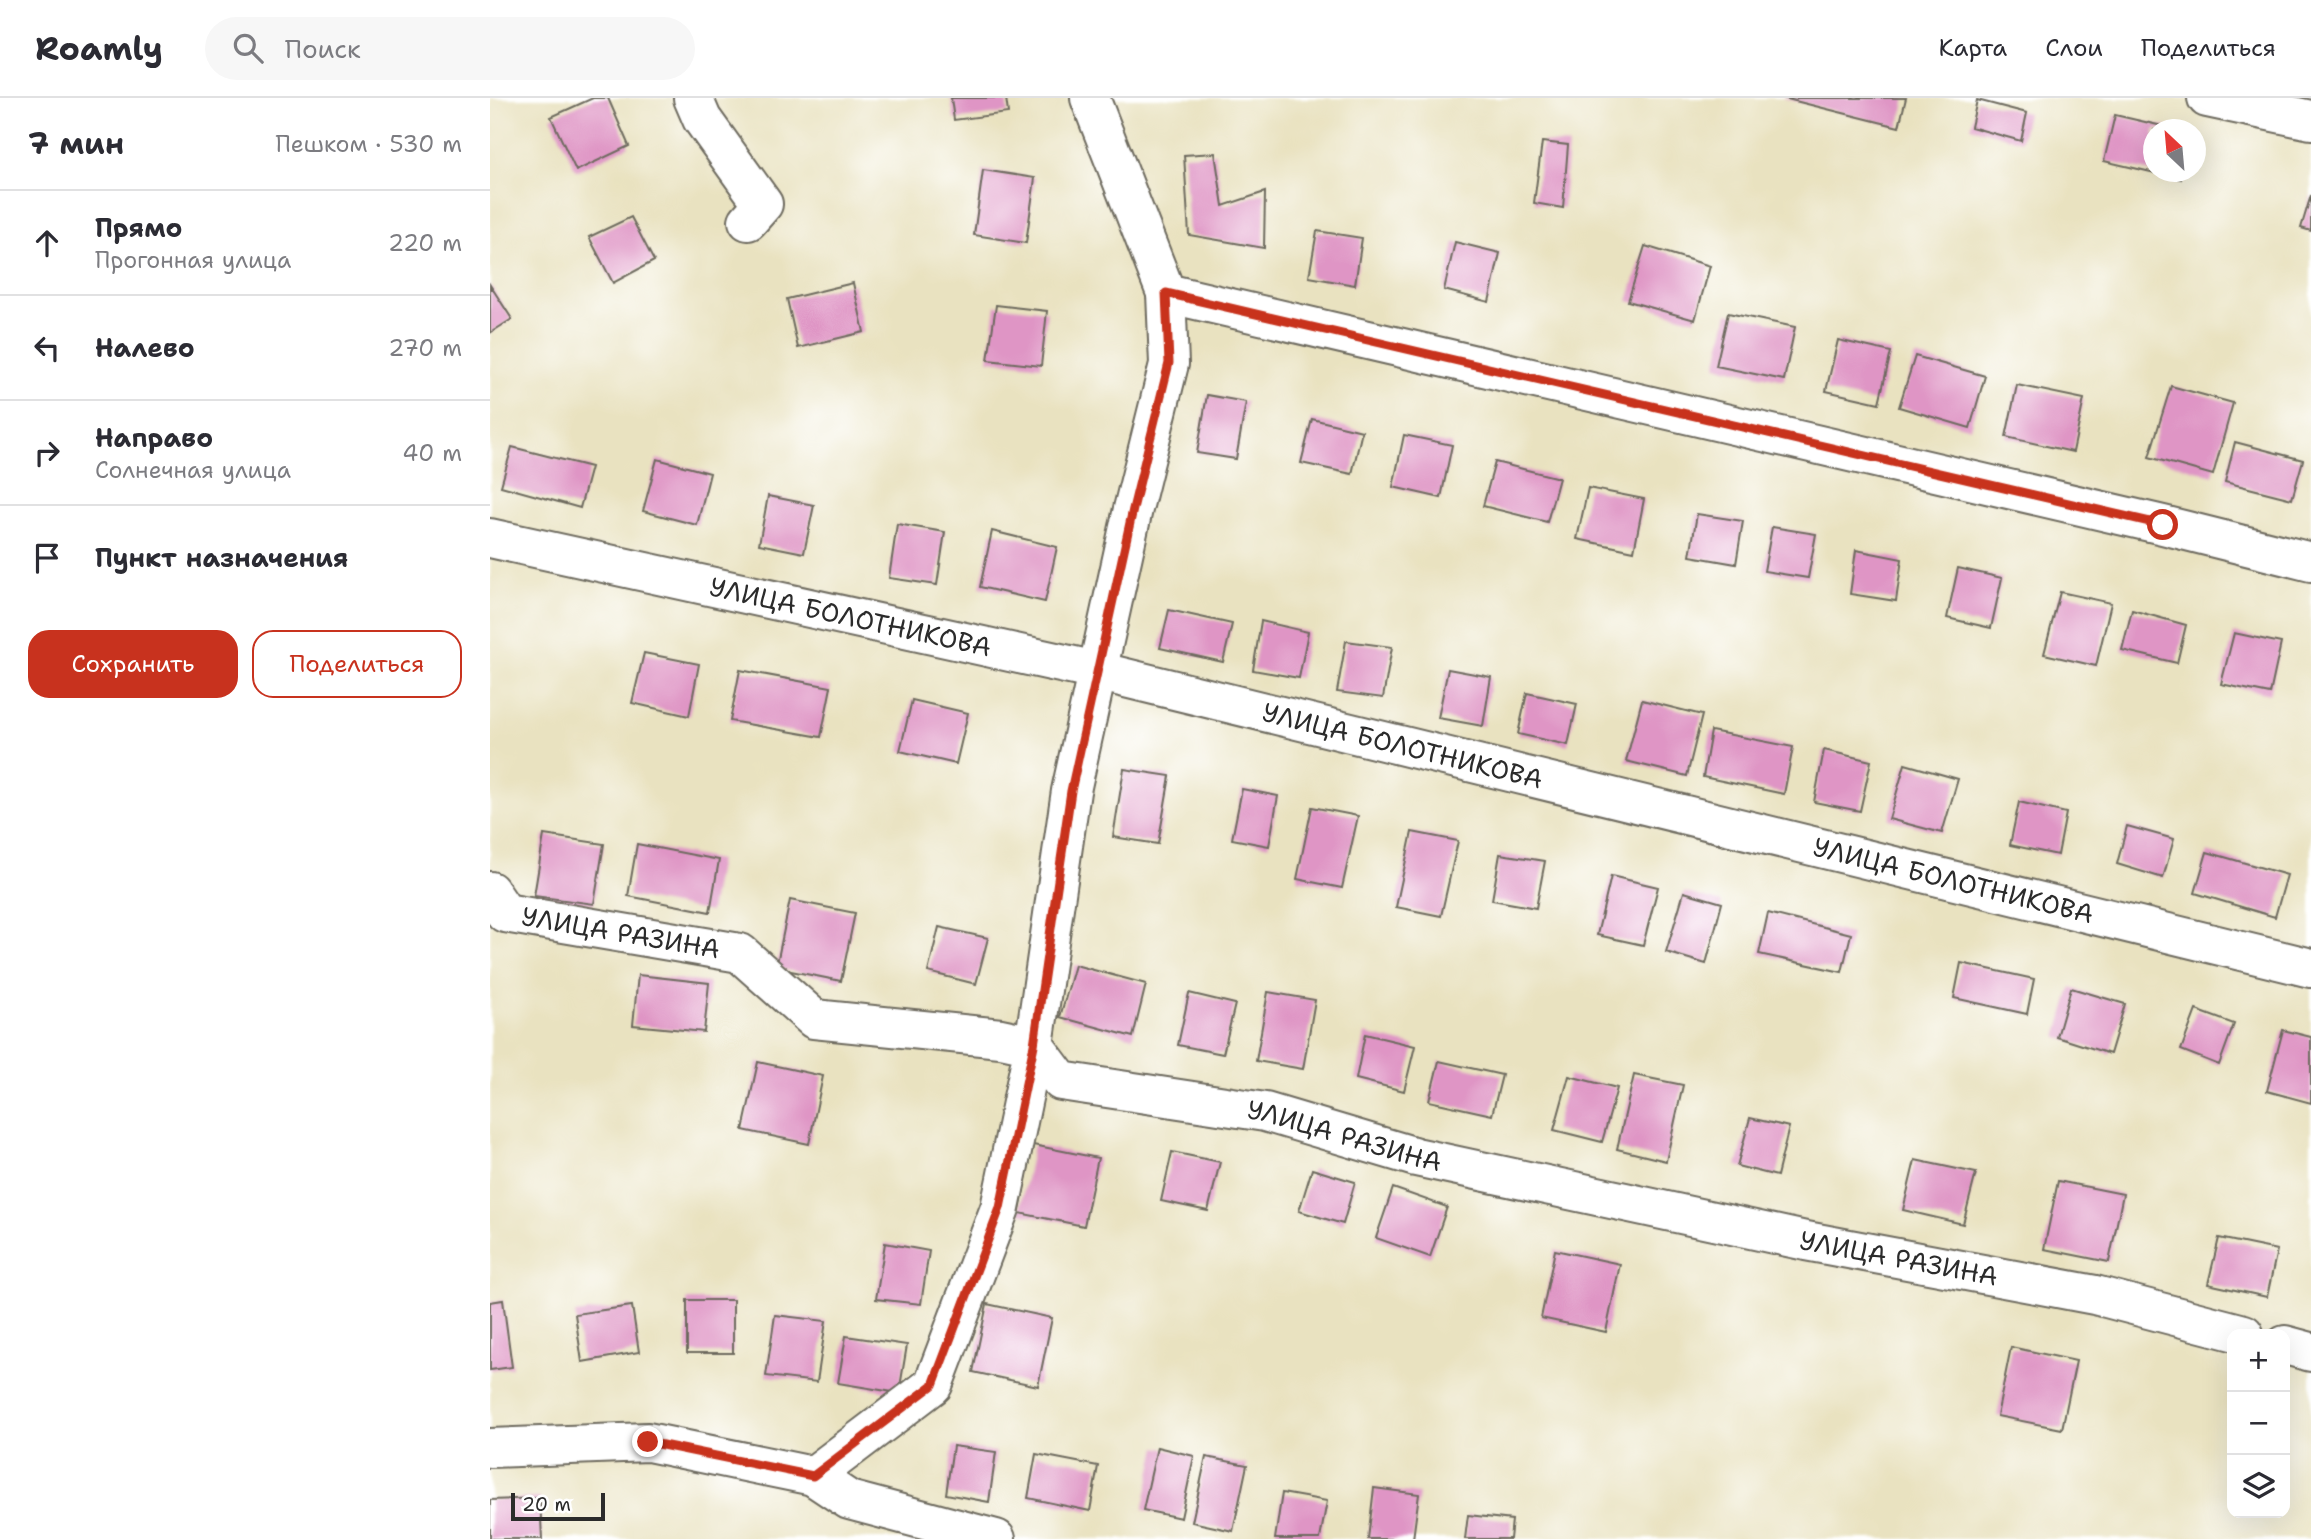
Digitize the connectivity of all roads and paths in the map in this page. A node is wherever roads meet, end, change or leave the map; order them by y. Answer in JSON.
{"nodes":[{"id":1,"x":693,"y":98,"type":"edge"},
{"id":2,"x":1090,"y":98,"type":"edge"},
{"id":3,"x":2207,"y":98,"type":"edge"},
{"id":4,"x":2262,"y":104,"type":"edge"},
{"id":5,"x":2311,"y":120,"type":"edge"},
{"id":6,"x":748,"y":221,"type":"dead end"},
{"id":7,"x":1166,"y":293,"type":"junction"},
{"id":8,"x":490,"y":538,"type":"edge"},
{"id":9,"x":2311,"y":562,"type":"edge"},
{"id":10,"x":1097,"y":671,"type":"junction"},
{"id":11,"x":490,"y":891,"type":"edge"},
{"id":12,"x":2311,"y":968,"type":"edge"},
{"id":13,"x":1034,"y":1045,"type":"junction"},
{"id":14,"x":2227,"y":1330,"type":"edge"},
{"id":15,"x":2290,"y":1346,"type":"edge"},
{"id":16,"x":2311,"y":1352,"type":"edge"},
{"id":17,"x":490,"y":1448,"type":"edge"},
{"id":18,"x":813,"y":1476,"type":"junction"},
{"id":19,"x":996,"y":1539,"type":"edge"}],
"edges":[{"from":1,"to":6,"type":"street"},
{"from":2,"to":7,"type":"street"},
{"from":3,"to":4,"type":"street"},
{"from":4,"to":5,"type":"street"},
{"from":7,"to":9,"type":"street"},
{"from":7,"to":10,"type":"street"},
{"from":8,"to":10,"type":"street","name":"УЛИЦА БОЛОТНИКОВА"},
{"from":10,"to":12,"type":"street","name":"УЛИЦА БОЛОТНИКОВА"},
{"from":10,"to":13,"type":"street"},
{"from":11,"to":13,"type":"street","name":"УЛИЦА РАЗИНА"},
{"from":13,"to":14,"type":"street","name":"УЛИЦА РАЗИНА"},
{"from":13,"to":18,"type":"street"},
{"from":15,"to":16,"type":"street"},
{"from":17,"to":18,"type":"street"},
{"from":18,"to":19,"type":"street"}]}
